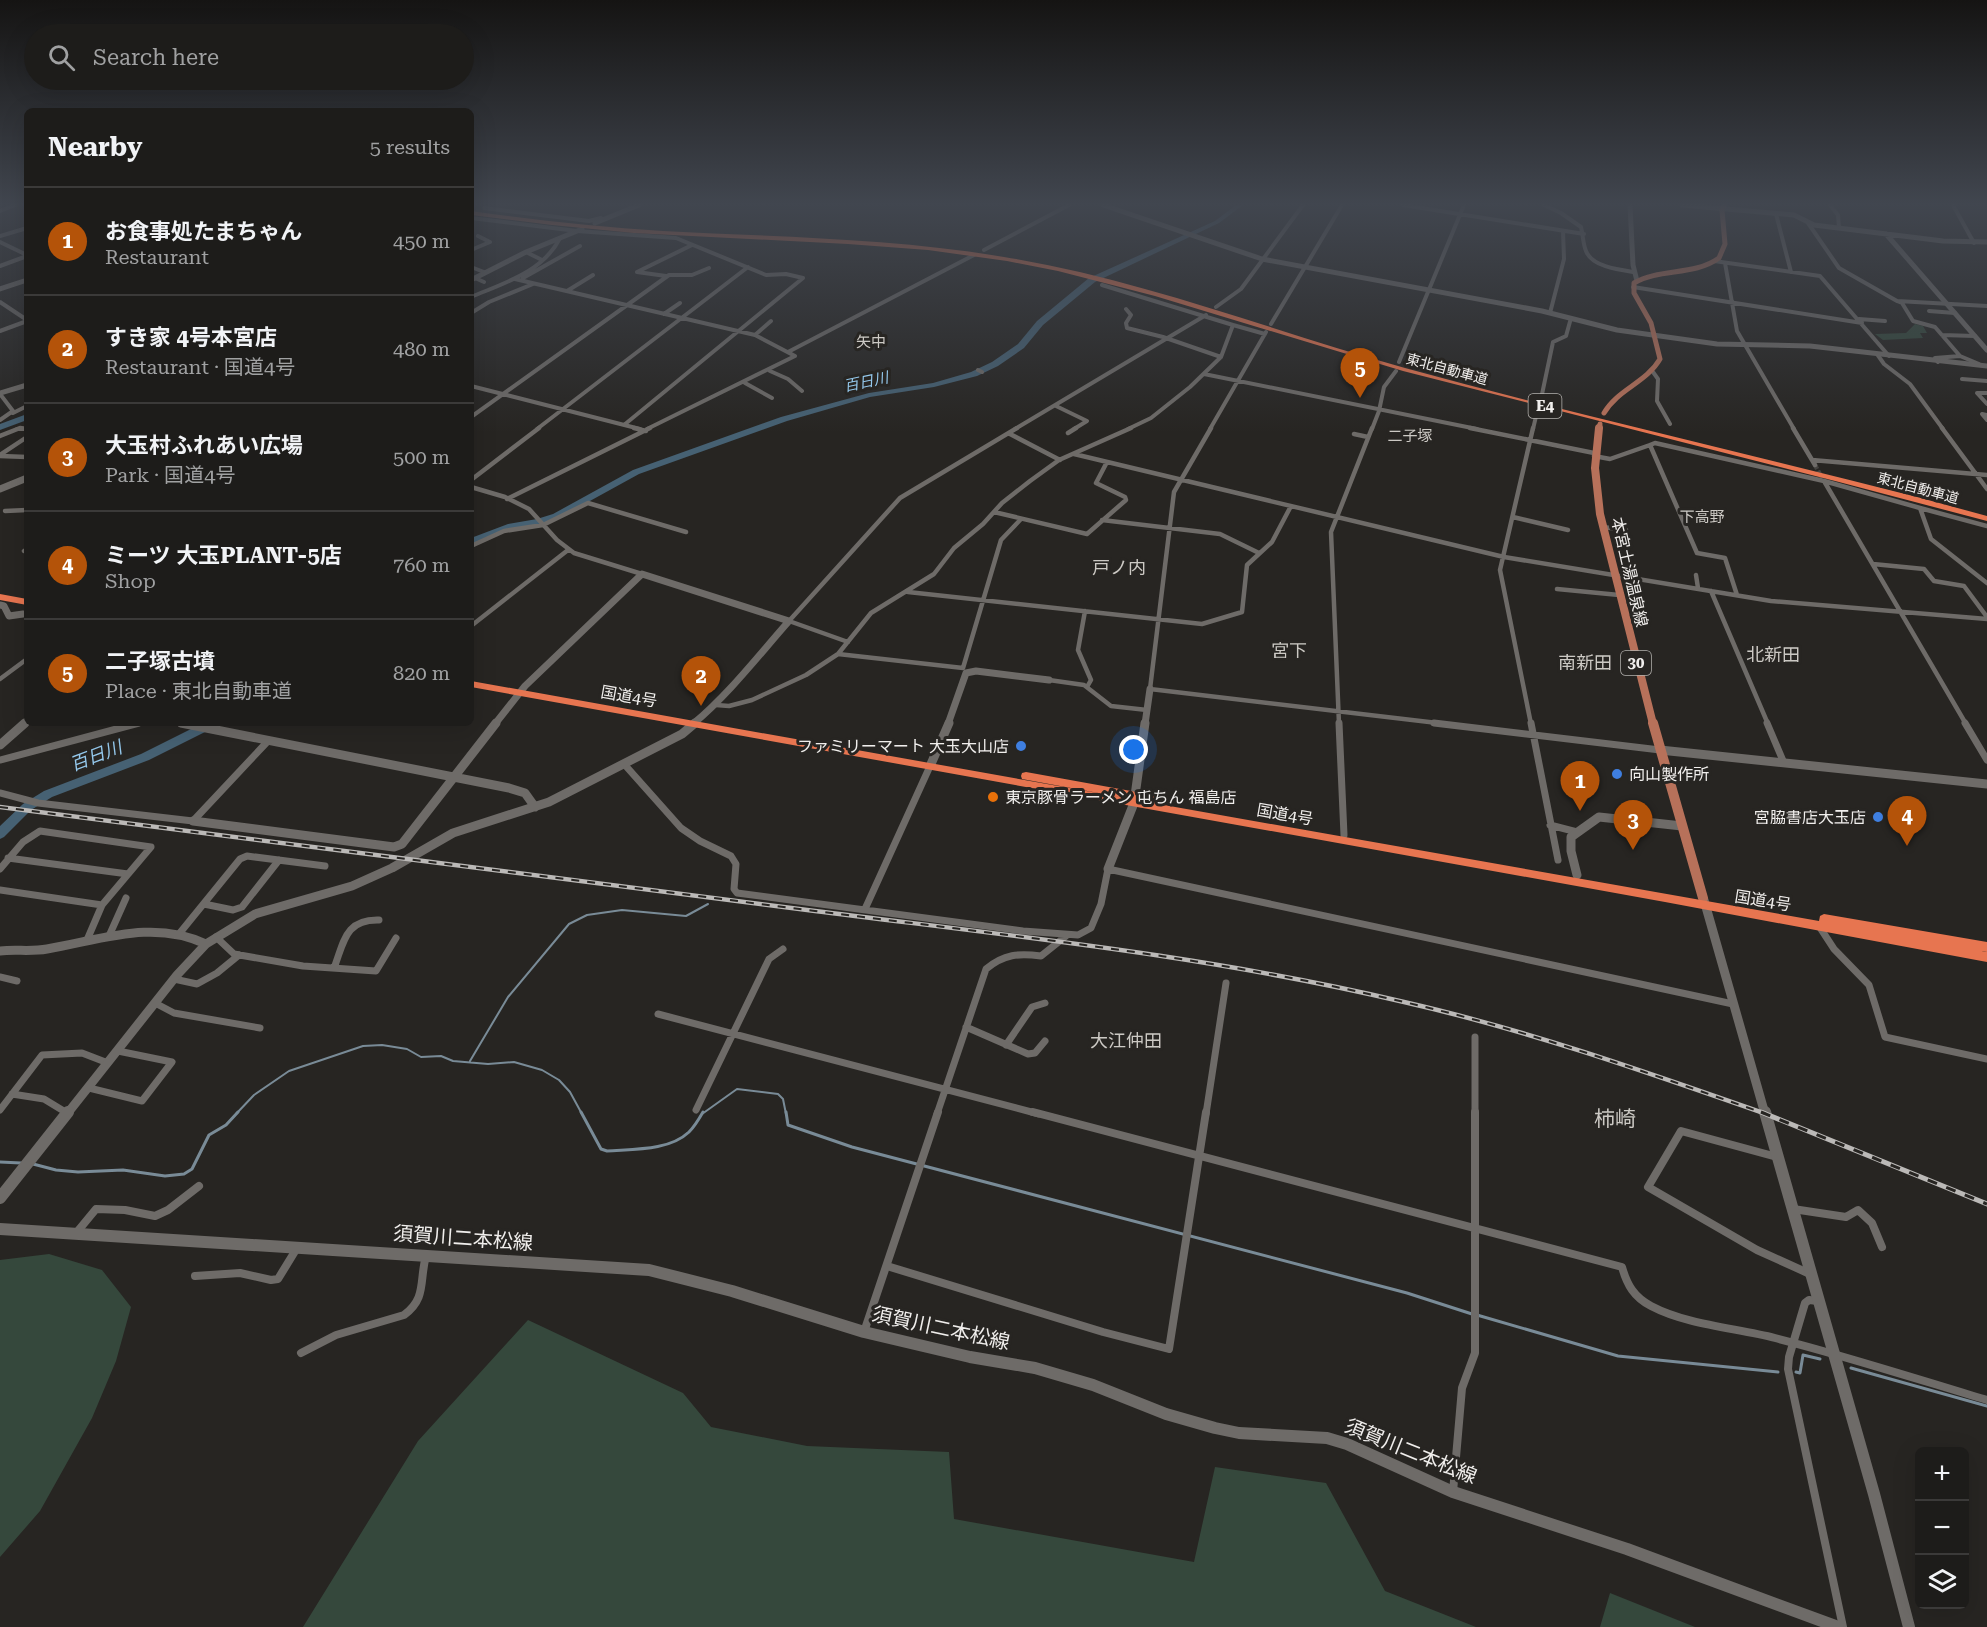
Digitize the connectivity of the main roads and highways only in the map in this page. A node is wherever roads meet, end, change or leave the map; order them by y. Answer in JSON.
{"nodes":[{"id":1,"x":1107,"y":281,"type":"joint"},
{"id":2,"x":1636,"y":281,"type":"edge"},
{"id":3,"x":1604,"y":413,"type":"dead end"},
{"id":4,"x":1600,"y":424,"type":"dead end"},
{"id":5,"x":24,"y":478,"type":"edge"},
{"id":6,"x":1,"y":488,"type":"edge"},
{"id":7,"x":1987,"y":514,"type":"edge"},
{"id":8,"x":1987,"y":519,"type":"edge"},
{"id":9,"x":642,"y":574,"type":"road end"},
{"id":10,"x":0,"y":591,"type":"edge"},
{"id":11,"x":24,"y":595,"type":"edge"},
{"id":12,"x":0,"y":597,"type":"edge"},
{"id":13,"x":24,"y":601,"type":"edge"},
{"id":14,"x":474,"y":677,"type":"edge"},
{"id":15,"x":1049,"y":680,"type":"road end"},
{"id":16,"x":474,"y":684,"type":"edge"},
{"id":17,"x":522,"y":689,"type":"junction"},
{"id":18,"x":932,"y":763,"type":"junction"},
{"id":19,"x":1134,"y":799,"type":"junction"},
{"id":20,"x":1704,"y":902,"type":"junction"},
{"id":21,"x":1987,"y":947,"type":"edge"},
{"id":22,"x":1987,"y":957,"type":"edge"},
{"id":23,"x":864,"y":1332,"type":"road end"},
{"id":24,"x":1838,"y":1627,"type":"edge"}],
"edges":[{"from":1,"to":7,"type":"highway","name":"東北自動車道","number":"E4"},
{"from":1,"to":8,"type":"highway","name":"東北自動車道","number":"E4"},
{"from":2,"to":3,"type":"main road"},
{"from":4,"to":20,"type":"main road","name":"本宮土湯温泉線","number":"30"},
{"from":5,"to":6,"type":"main road"},
{"from":9,"to":17,"type":"main road"},
{"from":10,"to":11,"type":"highway"},
{"from":12,"to":13,"type":"highway"},
{"from":14,"to":17,"type":"highway","name":"国道4号"},
{"from":15,"to":18,"type":"main road"},
{"from":16,"to":17,"type":"highway","name":"国道4号"},
{"from":17,"to":18,"type":"highway","name":"国道4号"},
{"from":18,"to":19,"type":"highway","name":"国道4号"},
{"from":19,"to":20,"type":"highway","name":"国道4号"},
{"from":19,"to":20,"type":"highway","name":"国道4号"},
{"from":20,"to":21,"type":"highway","name":"国道4号"},
{"from":20,"to":22,"type":"highway","name":"国道4号"},
{"from":23,"to":24,"type":"main road","name":"須賀川二本松線"}]}
